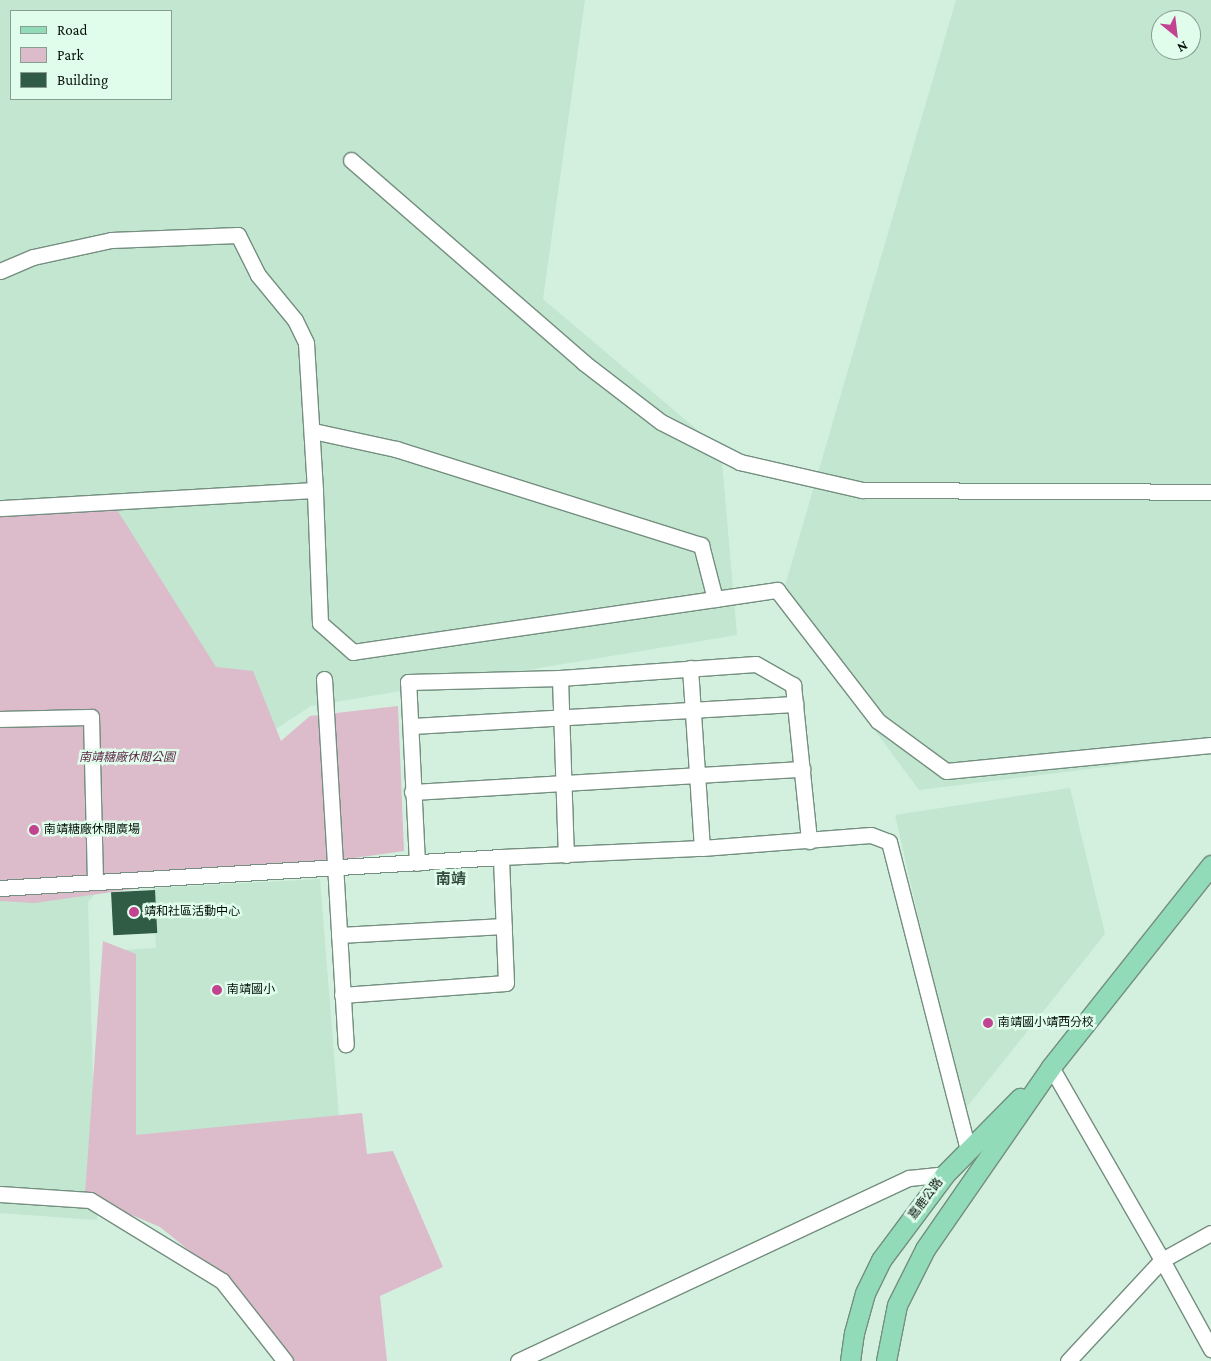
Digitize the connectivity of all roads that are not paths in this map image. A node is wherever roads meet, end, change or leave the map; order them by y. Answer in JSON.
{"nodes":[{"id":1,"x":351,"y":160,"type":"dead end"},
{"id":2,"x":0,"y":271,"type":"edge"},
{"id":3,"x":313,"y":431,"type":"junction"},
{"id":4,"x":315,"y":490,"type":"junction"},
{"id":5,"x":1211,"y":492,"type":"edge"},
{"id":6,"x":0,"y":508,"type":"edge"},
{"id":7,"x":715,"y":599,"type":"junction"},
{"id":8,"x":690,"y":668,"type":"junction"},
{"id":9,"x":560,"y":678,"type":"junction"},
{"id":10,"x":324,"y":679,"type":"dead end"},
{"id":11,"x":795,"y":704,"type":"junction"},
{"id":12,"x":692,"y":708,"type":"junction"},
{"id":13,"x":561,"y":716,"type":"junction"},
{"id":14,"x":0,"y":719,"type":"edge"},
{"id":15,"x":411,"y":726,"type":"junction"},
{"id":16,"x":1211,"y":746,"type":"edge"},
{"id":17,"x":802,"y":769,"type":"junction"},
{"id":18,"x":696,"y":776,"type":"junction"},
{"id":19,"x":563,"y":783,"type":"junction"},
{"id":20,"x":412,"y":792,"type":"junction"},
{"id":21,"x":809,"y":841,"type":"junction"},
{"id":22,"x":702,"y":848,"type":"junction"},
{"id":23,"x":566,"y":854,"type":"junction"},
{"id":24,"x":501,"y":857,"type":"junction"},
{"id":25,"x":417,"y":863,"type":"junction"},
{"id":26,"x":1211,"y":865,"type":"edge"},
{"id":27,"x":334,"y":868,"type":"junction"},
{"id":28,"x":95,"y":882,"type":"junction"},
{"id":29,"x":0,"y":888,"type":"edge"},
{"id":30,"x":504,"y":926,"type":"junction"},
{"id":31,"x":339,"y":935,"type":"junction"},
{"id":32,"x":342,"y":995,"type":"junction"},
{"id":33,"x":346,"y":1044,"type":"dead end"},
{"id":34,"x":1051,"y":1066,"type":"junction"},
{"id":35,"x":968,"y":1149,"type":"junction"},
{"id":36,"x":945,"y":1174,"type":"junction"},
{"id":37,"x":0,"y":1194,"type":"edge"},
{"id":38,"x":1211,"y":1233,"type":"edge"},
{"id":39,"x":1162,"y":1260,"type":"junction"},
{"id":40,"x":1211,"y":1349,"type":"edge"},
{"id":41,"x":285,"y":1361,"type":"edge"},
{"id":42,"x":518,"y":1361,"type":"edge"},
{"id":43,"x":850,"y":1361,"type":"edge"},
{"id":44,"x":886,"y":1361,"type":"edge"},
{"id":45,"x":1068,"y":1361,"type":"edge"}],
"edges":[{"from":1,"to":5,"type":"lane"},
{"from":2,"to":3,"type":"lane"},
{"from":3,"to":4,"type":"lane"},
{"from":3,"to":7,"type":"lane"},
{"from":4,"to":6,"type":"lane"},
{"from":4,"to":7,"type":"lane"},
{"from":7,"to":16,"type":"lane"},
{"from":8,"to":9,"type":"lane"},
{"from":8,"to":11,"type":"lane"},
{"from":8,"to":12,"type":"lane"},
{"from":9,"to":13,"type":"lane"},
{"from":9,"to":15,"type":"lane"},
{"from":10,"to":27,"type":"lane"},
{"from":11,"to":12,"type":"lane"},
{"from":11,"to":17,"type":"lane"},
{"from":12,"to":13,"type":"lane"},
{"from":12,"to":18,"type":"lane"},
{"from":13,"to":15,"type":"lane"},
{"from":13,"to":19,"type":"lane"},
{"from":14,"to":28,"type":"lane"},
{"from":15,"to":20,"type":"lane"},
{"from":17,"to":18,"type":"lane"},
{"from":17,"to":21,"type":"lane"},
{"from":18,"to":19,"type":"lane"},
{"from":18,"to":22,"type":"lane"},
{"from":19,"to":20,"type":"lane"},
{"from":19,"to":23,"type":"lane"},
{"from":20,"to":25,"type":"lane"},
{"from":21,"to":22,"type":"lane"},
{"from":21,"to":35,"type":"lane"},
{"from":22,"to":23,"type":"lane"},
{"from":23,"to":24,"type":"lane"},
{"from":24,"to":25,"type":"lane"},
{"from":24,"to":30,"type":"lane"},
{"from":25,"to":27,"type":"lane"},
{"from":26,"to":34,"type":"main road","name":"嘉鹿公路"},
{"from":27,"to":28,"type":"lane"},
{"from":27,"to":31,"type":"lane"},
{"from":28,"to":29,"type":"lane"},
{"from":30,"to":31,"type":"lane"},
{"from":30,"to":32,"type":"lane"},
{"from":31,"to":32,"type":"lane"},
{"from":32,"to":33,"type":"lane"},
{"from":34,"to":35,"type":"main road","name":"嘉鹿公路"},
{"from":34,"to":39,"type":"lane"},
{"from":34,"to":44,"type":"main road","name":"嘉鹿公路"},
{"from":35,"to":36,"type":"main road","name":"嘉鹿公路"},
{"from":36,"to":42,"type":"lane"},
{"from":36,"to":43,"type":"main road","name":"嘉鹿公路"},
{"from":37,"to":41,"type":"lane"},
{"from":38,"to":39,"type":"lane"},
{"from":39,"to":40,"type":"lane"},
{"from":39,"to":45,"type":"lane"}]}
